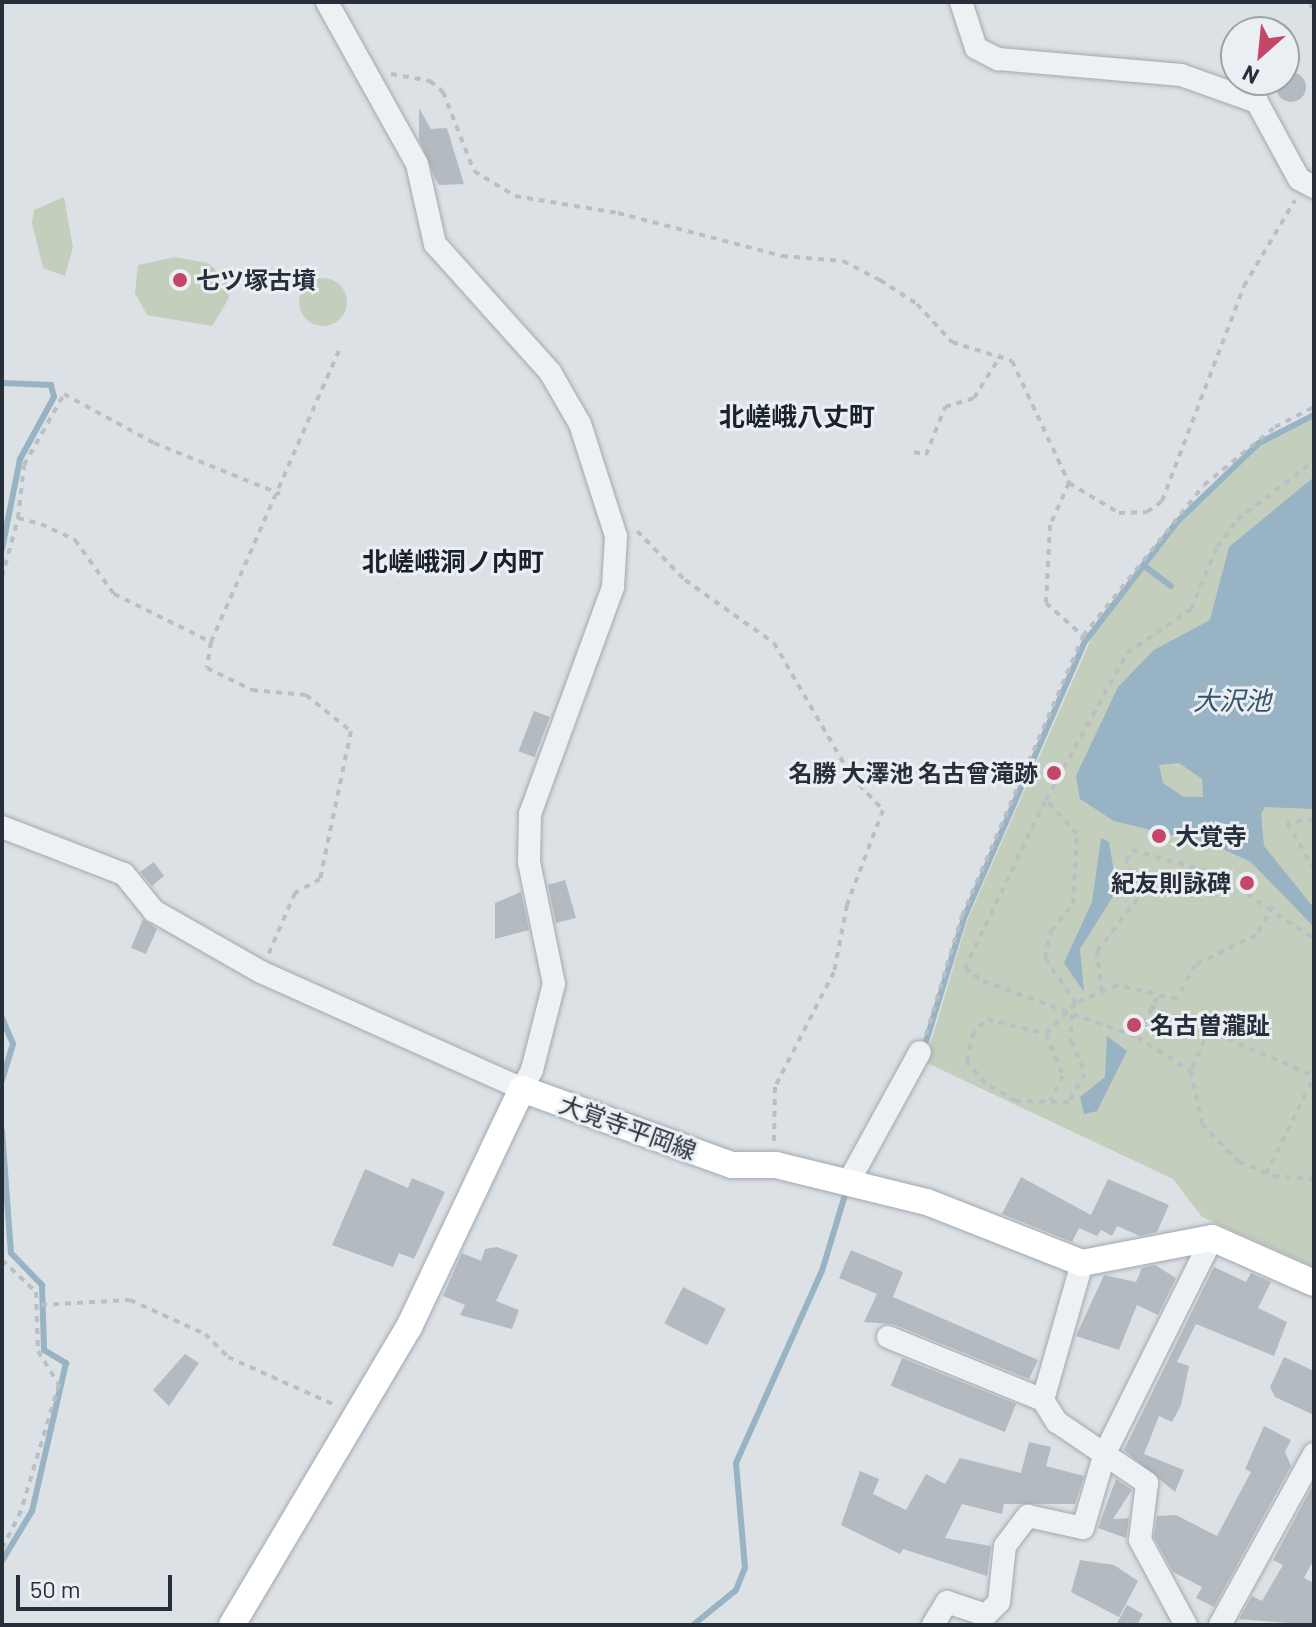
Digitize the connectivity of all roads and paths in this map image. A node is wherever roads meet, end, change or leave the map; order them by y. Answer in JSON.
{"nodes":[{"id":1,"x":327,"y":2,"type":"edge"},
{"id":2,"x":961,"y":2,"type":"edge"},
{"id":3,"x":1310,"y":2,"type":"edge"},
{"id":4,"x":1314,"y":13,"type":"edge"},
{"id":5,"x":369,"y":71,"type":"junction"},
{"id":6,"x":1314,"y":86,"type":"edge"},
{"id":7,"x":1313,"y":107,"type":"edge"},
{"id":8,"x":1314,"y":114,"type":"edge"},
{"id":9,"x":1312,"y":186,"type":"edge"},
{"id":10,"x":341,"y":346,"type":"dead end"},
{"id":11,"x":1001,"y":355,"type":"junction"},
{"id":12,"x":1314,"y":407,"type":"edge"},
{"id":13,"x":914,"y":452,"type":"dead end"},
{"id":14,"x":1314,"y":461,"type":"edge"},
{"id":15,"x":1069,"y":483,"type":"junction"},
{"id":16,"x":280,"y":494,"type":"junction"},
{"id":17,"x":18,"y":518,"type":"junction"},
{"id":18,"x":633,"y":526,"type":"dead end"},
{"id":19,"x":2,"y":577,"type":"edge"},
{"id":20,"x":1083,"y":636,"type":"junction"},
{"id":21,"x":211,"y":642,"type":"junction"},
{"id":22,"x":1046,"y":800,"type":"junction"},
{"id":23,"x":1314,"y":819,"type":"edge"},
{"id":24,"x":2,"y":827,"type":"edge"},
{"id":25,"x":1314,"y":869,"type":"edge"},
{"id":26,"x":1273,"y":906,"type":"junction"},
{"id":27,"x":1314,"y":939,"type":"edge"},
{"id":28,"x":261,"y":972,"type":"junction"},
{"id":29,"x":1102,"y":992,"type":"junction"},
{"id":30,"x":1157,"y":998,"type":"junction"},
{"id":31,"x":1076,"y":1003,"type":"junction"},
{"id":32,"x":1150,"y":1006,"type":"junction"},
{"id":33,"x":1072,"y":1014,"type":"junction"},
{"id":34,"x":1209,"y":1029,"type":"junction"},
{"id":35,"x":1046,"y":1034,"type":"junction"},
{"id":36,"x":2,"y":1037,"type":"edge"},
{"id":37,"x":1137,"y":1037,"type":"junction"},
{"id":38,"x":920,"y":1052,"type":"joint"},
{"id":39,"x":2,"y":1064,"type":"edge"},
{"id":40,"x":1191,"y":1071,"type":"junction"},
{"id":41,"x":1314,"y":1076,"type":"edge"},
{"id":42,"x":522,"y":1089,"type":"junction"},
{"id":43,"x":1051,"y":1100,"type":"junction"},
{"id":44,"x":776,"y":1165,"type":"junction"},
{"id":45,"x":1266,"y":1174,"type":"junction"},
{"id":46,"x":1314,"y":1179,"type":"edge"},
{"id":47,"x":849,"y":1181,"type":"junction"},
{"id":48,"x":1212,"y":1238,"type":"junction"},
{"id":49,"x":2,"y":1260,"type":"edge"},
{"id":50,"x":1082,"y":1263,"type":"junction"},
{"id":51,"x":1314,"y":1283,"type":"edge"},
{"id":52,"x":41,"y":1305,"type":"junction"},
{"id":53,"x":888,"y":1337,"type":"dead end"},
{"id":54,"x":1043,"y":1400,"type":"junction"},
{"id":55,"x":357,"y":1415,"type":"junction"},
{"id":56,"x":1105,"y":1453,"type":"junction"},
{"id":57,"x":1314,"y":1454,"type":"edge"},
{"id":58,"x":2,"y":1549,"type":"edge"},
{"id":59,"x":232,"y":1625,"type":"edge"},
{"id":60,"x":933,"y":1625,"type":"edge"},
{"id":61,"x":1186,"y":1625,"type":"edge"},
{"id":62,"x":1220,"y":1625,"type":"edge"}],
"edges":[{"from":1,"to":5,"type":"street"},
{"from":2,"to":9,"type":"street"},
{"from":3,"to":4,"type":"path"},
{"from":5,"to":11,"type":"path"},
{"from":5,"to":42,"type":"street"},
{"from":6,"to":7,"type":"path"},
{"from":7,"to":8,"type":"path"},
{"from":9,"to":15,"type":"path"},
{"from":10,"to":16,"type":"path"},
{"from":11,"to":13,"type":"path"},
{"from":11,"to":15,"type":"path"},
{"from":12,"to":20,"type":"path"},
{"from":14,"to":22,"type":"path"},
{"from":15,"to":20,"type":"path"},
{"from":16,"to":17,"type":"path"},
{"from":16,"to":21,"type":"path"},
{"from":17,"to":19,"type":"path"},
{"from":17,"to":21,"type":"path"},
{"from":18,"to":44,"type":"path"},
{"from":20,"to":38,"type":"path"},
{"from":21,"to":28,"type":"path"},
{"from":22,"to":31,"type":"path"},
{"from":22,"to":33,"type":"path"},
{"from":23,"to":25,"type":"path"},
{"from":24,"to":28,"type":"street"},
{"from":26,"to":27,"type":"path"},
{"from":26,"to":29,"type":"path"},
{"from":26,"to":30,"type":"path"},
{"from":28,"to":42,"type":"street"},
{"from":29,"to":30,"type":"path"},
{"from":29,"to":31,"type":"path"},
{"from":30,"to":32,"type":"path"},
{"from":31,"to":33,"type":"path"},
{"from":32,"to":34,"type":"path"},
{"from":32,"to":37,"type":"path"},
{"from":33,"to":35,"type":"path"},
{"from":33,"to":37,"type":"path"},
{"from":33,"to":43,"type":"path"},
{"from":34,"to":40,"type":"path"},
{"from":34,"to":41,"type":"path"},
{"from":35,"to":43,"type":"path"},
{"from":35,"to":43,"type":"path"},
{"from":36,"to":39,"type":"path"},
{"from":37,"to":40,"type":"path"},
{"from":38,"to":47,"type":"street"},
{"from":40,"to":45,"type":"path"},
{"from":41,"to":45,"type":"path"},
{"from":42,"to":44,"type":"main road","name":"大覚寺平岡線"},
{"from":42,"to":55,"type":"main road"},
{"from":44,"to":47,"type":"main road","name":"大覚寺平岡線"},
{"from":45,"to":46,"type":"path"},
{"from":47,"to":50,"type":"main road","name":"大覚寺平岡線"},
{"from":48,"to":50,"type":"main road"},
{"from":48,"to":51,"type":"main road"},
{"from":48,"to":56,"type":"street"},
{"from":49,"to":52,"type":"path"},
{"from":50,"to":54,"type":"street"},
{"from":52,"to":55,"type":"path"},
{"from":52,"to":58,"type":"path"},
{"from":53,"to":54,"type":"street"},
{"from":54,"to":56,"type":"street"},
{"from":55,"to":59,"type":"main road"},
{"from":56,"to":60,"type":"street"},
{"from":56,"to":61,"type":"street"},
{"from":57,"to":62,"type":"street"}]}
